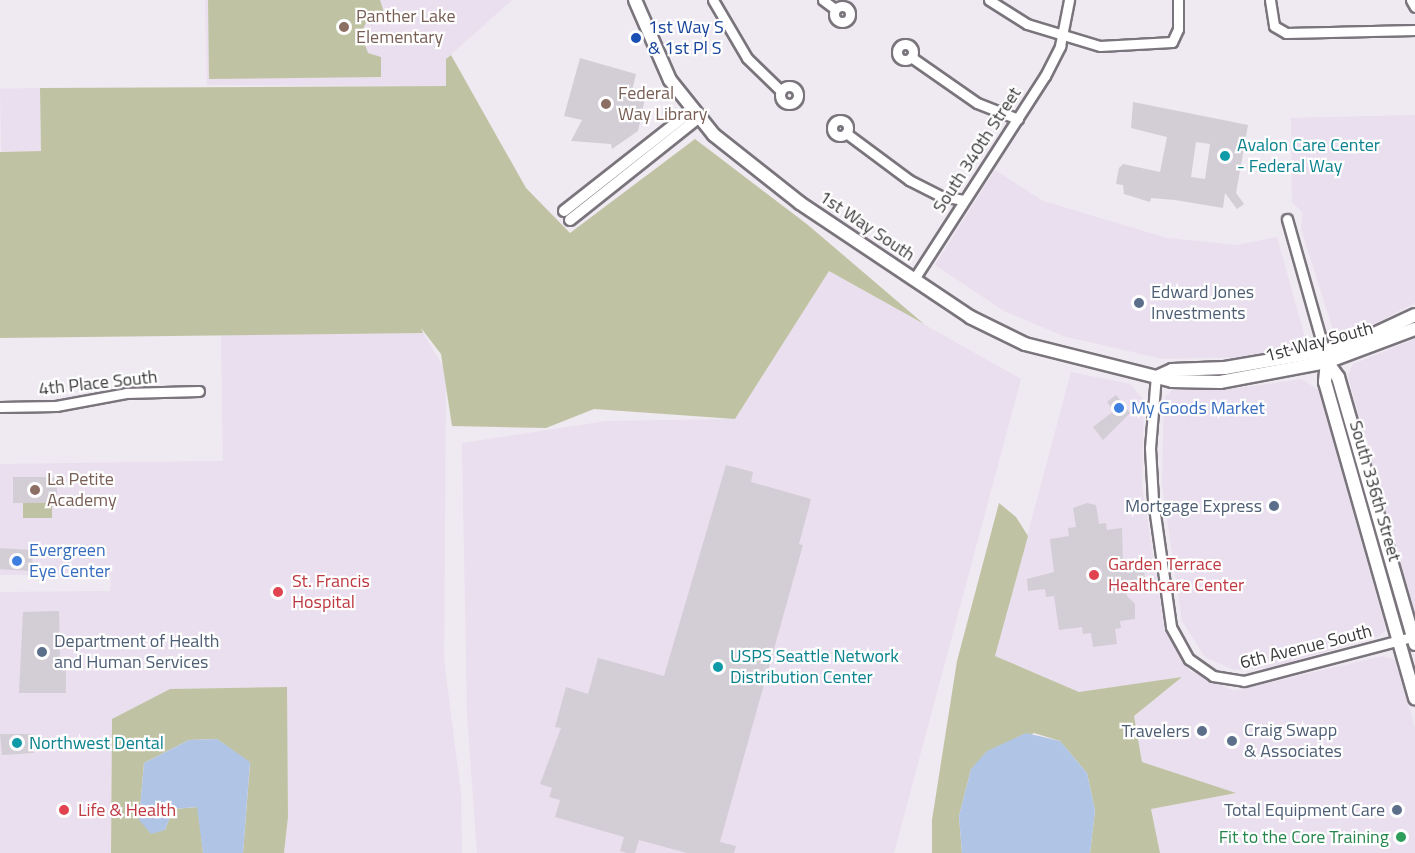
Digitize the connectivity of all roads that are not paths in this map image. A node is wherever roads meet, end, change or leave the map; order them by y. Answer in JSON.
{"nodes":[{"id":1,"x":635,"y":0,"type":"edge"},
{"id":2,"x":713,"y":0,"type":"edge"},
{"id":3,"x":823,"y":0,"type":"edge"},
{"id":4,"x":989,"y":0,"type":"edge"},
{"id":5,"x":1069,"y":0,"type":"edge"},
{"id":6,"x":1178,"y":0,"type":"edge"},
{"id":7,"x":1270,"y":0,"type":"edge"},
{"id":8,"x":1411,"y":0,"type":"edge"},
{"id":9,"x":1415,"y":7,"type":"edge"},
{"id":10,"x":835,"y":9,"type":"dead end"},
{"id":11,"x":1415,"y":30,"type":"edge"},
{"id":12,"x":1062,"y":37,"type":"junction"},
{"id":13,"x":911,"y":57,"type":"dead end"},
{"id":14,"x":781,"y":91,"type":"dead end"},
{"id":15,"x":694,"y":115,"type":"junction"},
{"id":16,"x":1018,"y":119,"type":"junction"},
{"id":17,"x":846,"y":133,"type":"dead end"},
{"id":18,"x":964,"y":200,"type":"junction"},
{"id":19,"x":567,"y":216,"type":"dead end"},
{"id":20,"x":1287,"y":219,"type":"dead end"},
{"id":21,"x":914,"y":279,"type":"junction"},
{"id":22,"x":1415,"y":315,"type":"edge"},
{"id":23,"x":1415,"y":329,"type":"edge"},
{"id":24,"x":1325,"y":356,"type":"junction"},
{"id":25,"x":1157,"y":376,"type":"junction"},
{"id":26,"x":199,"y":391,"type":"dead end"},
{"id":27,"x":0,"y":407,"type":"edge"},
{"id":28,"x":1414,"y":639,"type":"edge"},
{"id":29,"x":1399,"y":640,"type":"junction"},
{"id":30,"x":1415,"y":698,"type":"edge"}],
"edges":[{"from":1,"to":15,"type":"main road","name":"1st Way South"},
{"from":2,"to":14,"type":"street"},
{"from":3,"to":10,"type":"street"},
{"from":4,"to":12,"type":"street"},
{"from":5,"to":12,"type":"street","name":"South 340th Street"},
{"from":6,"to":12,"type":"street"},
{"from":7,"to":11,"type":"street"},
{"from":8,"to":9,"type":"street"},
{"from":12,"to":16,"type":"street","name":"South 340th Street"},
{"from":13,"to":16,"type":"street"},
{"from":15,"to":19,"type":"street"},
{"from":15,"to":21,"type":"main road","name":"1st Way South"},
{"from":16,"to":18,"type":"street","name":"South 340th Street"},
{"from":17,"to":18,"type":"street"},
{"from":18,"to":21,"type":"street","name":"South 340th Street"},
{"from":20,"to":24,"type":"street","name":"South 336th Street"},
{"from":21,"to":25,"type":"main road","name":"1st Way South"},
{"from":22,"to":24,"type":"main road","name":"1st Way South"},
{"from":23,"to":24,"type":"main road","name":"1st Way South"},
{"from":24,"to":25,"type":"main road","name":"1st Way South"},
{"from":24,"to":28,"type":"main road","name":"South 336th Street"},
{"from":24,"to":29,"type":"main road","name":"South 336th Street"},
{"from":25,"to":29,"type":"street","name":"6th Avenue South"},
{"from":26,"to":27,"type":"street","name":"4th Place South"},
{"from":28,"to":29,"type":"street","name":"6th Avenue South"},
{"from":29,"to":30,"type":"main road","name":"South 336th Street"}]}
